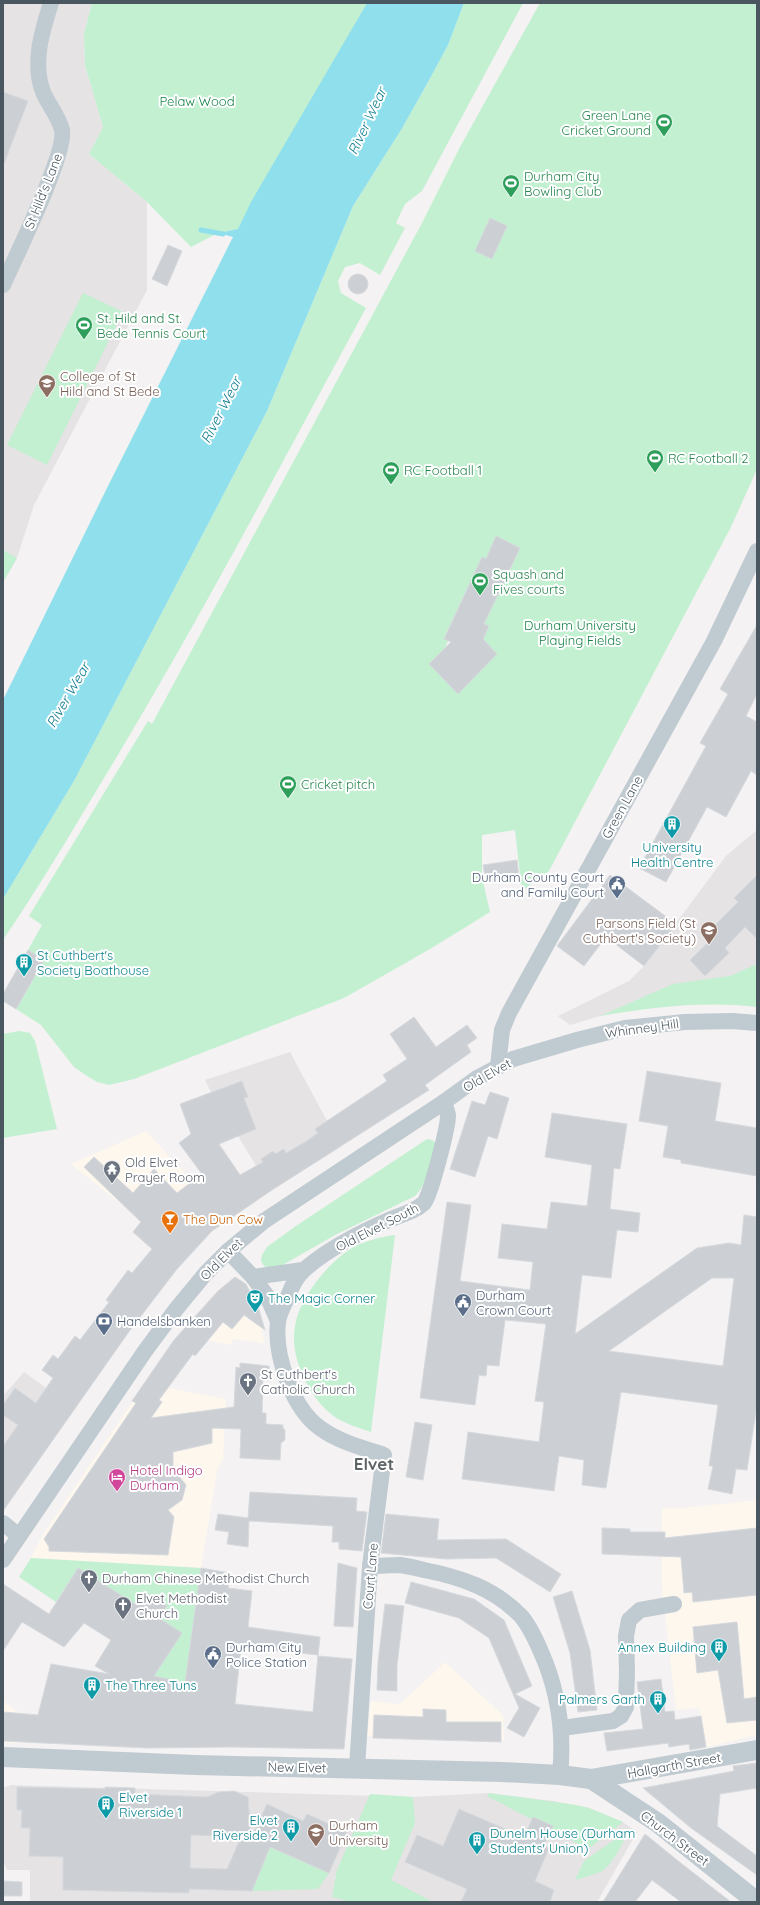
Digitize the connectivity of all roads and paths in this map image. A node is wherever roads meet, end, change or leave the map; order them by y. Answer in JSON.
{"nodes":[{"id":1,"x":51,"y":3,"type":"edge"},
{"id":2,"x":39,"y":79,"type":"junction"},
{"id":3,"x":32,"y":93,"type":"dead end"},
{"id":4,"x":3,"y":285,"type":"edge"},
{"id":5,"x":757,"y":551,"type":"edge"},
{"id":6,"x":757,"y":1023,"type":"edge"},
{"id":7,"x":530,"y":1053,"type":"joint"},
{"id":8,"x":498,"y":1066,"type":"junction"},
{"id":9,"x":444,"y":1102,"type":"junction"},
{"id":10,"x":228,"y":1251,"type":"junction"},
{"id":11,"x":303,"y":1270,"type":"junction"},
{"id":12,"x":253,"y":1277,"type":"junction"},
{"id":13,"x":278,"y":1321,"type":"junction"},
{"id":14,"x":319,"y":1428,"type":"joint"},
{"id":15,"x":3,"y":1523,"type":"edge"},
{"id":16,"x":19,"y":1536,"type":"junction"},
{"id":17,"x":3,"y":1560,"type":"edge"},
{"id":18,"x":370,"y":1566,"type":"junction"},
{"id":19,"x":674,"y":1604,"type":"dead end"},
{"id":20,"x":562,"y":1728,"type":"junction"},
{"id":21,"x":757,"y":1750,"type":"edge"},
{"id":22,"x":3,"y":1757,"type":"edge"},
{"id":23,"x":357,"y":1768,"type":"junction"},
{"id":24,"x":560,"y":1775,"type":"junction"},
{"id":25,"x":590,"y":1779,"type":"junction"},
{"id":26,"x":757,"y":1902,"type":"edge"}],
"edges":[{"from":1,"to":2,"type":"street","name":"St Hild's Lane"},
{"from":2,"to":3,"type":"street"},
{"from":2,"to":4,"type":"street","name":"St Hild's Lane"},
{"from":5,"to":8,"type":"street","name":"Green Lane"},
{"from":6,"to":7,"type":"street","name":"Whinney Hill"},
{"from":7,"to":8,"type":"street","name":"Old Elvet"},
{"from":8,"to":9,"type":"street","name":"Old Elvet"},
{"from":9,"to":10,"type":"street","name":"Old Elvet"},
{"from":9,"to":11,"type":"street","name":"Old Elvet South"},
{"from":10,"to":12,"type":"street","name":"Old Elvet South"},
{"from":10,"to":16,"type":"street","name":"Old Elvet"},
{"from":11,"to":12,"type":"street","name":"Old Elvet South"},
{"from":11,"to":13,"type":"street","name":"Old Elvet South"},
{"from":12,"to":13,"type":"street","name":"Old Elvet South"},
{"from":13,"to":14,"type":"street","name":"Old Elvet South"},
{"from":14,"to":18,"type":"street","name":"Court Lane"},
{"from":15,"to":16,"type":"street"},
{"from":16,"to":17,"type":"street","name":"Old Elvet"},
{"from":18,"to":20,"type":"street"},
{"from":18,"to":23,"type":"street","name":"Court Lane"},
{"from":19,"to":20,"type":"street"},
{"from":20,"to":24,"type":"street"},
{"from":21,"to":25,"type":"street","name":"Hallgarth Street"},
{"from":22,"to":23,"type":"street","name":"New Elvet"},
{"from":23,"to":24,"type":"street","name":"New Elvet"},
{"from":24,"to":25,"type":"street","name":"New Elvet"},
{"from":25,"to":26,"type":"street","name":"Church Street"}]}
